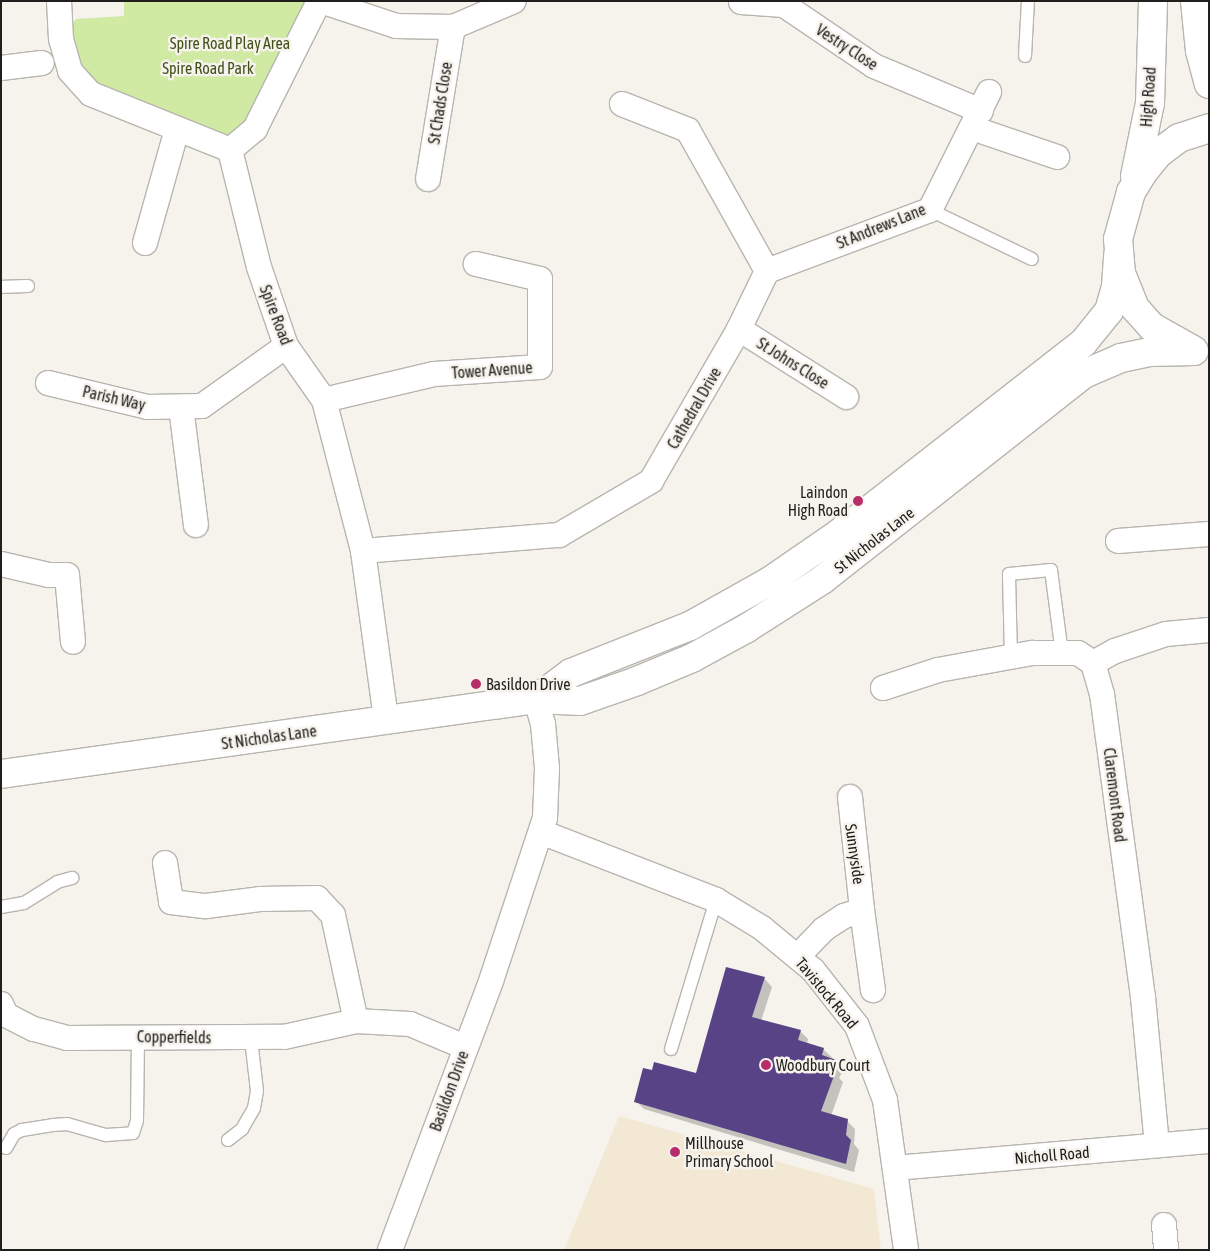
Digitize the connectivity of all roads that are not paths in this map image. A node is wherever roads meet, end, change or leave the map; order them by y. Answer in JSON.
{"nodes":[{"id":1,"x":59,"y":1,"type":"edge"},
{"id":2,"x":320,"y":1,"type":"edge"},
{"id":3,"x":514,"y":1,"type":"edge"},
{"id":4,"x":1028,"y":1,"type":"edge"},
{"id":5,"x":1153,"y":1,"type":"edge"},
{"id":6,"x":1195,"y":1,"type":"edge"},
{"id":7,"x":741,"y":2,"type":"edge"},
{"id":8,"x":452,"y":27,"type":"junction"},
{"id":9,"x":1025,"y":56,"type":"dead end"},
{"id":10,"x":42,"y":62,"type":"dead end"},
{"id":11,"x":1,"y":68,"type":"edge"},
{"id":12,"x":1209,"y":84,"type":"edge"},
{"id":13,"x":622,"y":104,"type":"dead end"},
{"id":14,"x":981,"y":110,"type":"junction"},
{"id":15,"x":1209,"y":128,"type":"edge"},
{"id":16,"x":177,"y":130,"type":"junction"},
{"id":17,"x":230,"y":150,"type":"junction"},
{"id":18,"x":1057,"y":156,"type":"dead end"},
{"id":19,"x":428,"y":179,"type":"dead end"},
{"id":20,"x":1131,"y":192,"type":"junction"},
{"id":21,"x":930,"y":210,"type":"junction"},
{"id":22,"x":145,"y":243,"type":"dead end"},
{"id":23,"x":1118,"y":254,"type":"junction"},
{"id":24,"x":1032,"y":259,"type":"dead end"},
{"id":25,"x":476,"y":264,"type":"dead end"},
{"id":26,"x":767,"y":271,"type":"junction"},
{"id":27,"x":28,"y":286,"type":"dead end"},
{"id":28,"x":1,"y":287,"type":"edge"},
{"id":29,"x":739,"y":329,"type":"junction"},
{"id":30,"x":286,"y":346,"type":"junction"},
{"id":31,"x":1205,"y":353,"type":"edge"},
{"id":32,"x":48,"y":383,"type":"dead end"},
{"id":33,"x":846,"y":397,"type":"dead end"},
{"id":34,"x":324,"y":400,"type":"junction"},
{"id":35,"x":181,"y":406,"type":"junction"},
{"id":36,"x":196,"y":525,"type":"dead end"},
{"id":37,"x":1209,"y":534,"type":"edge"},
{"id":38,"x":1118,"y":541,"type":"dead end"},
{"id":39,"x":363,"y":551,"type":"junction"},
{"id":40,"x":1,"y":564,"type":"edge"},
{"id":41,"x":1209,"y":630,"type":"edge"},
{"id":42,"x":73,"y":642,"type":"dead end"},
{"id":43,"x":1062,"y":653,"type":"junction"},
{"id":44,"x":1010,"y":656,"type":"junction"},
{"id":45,"x":1094,"y":663,"type":"junction"},
{"id":46,"x":882,"y":688,"type":"dead end"},
{"id":47,"x":536,"y":699,"type":"junction"},
{"id":48,"x":386,"y":720,"type":"junction"},
{"id":49,"x":1,"y":774,"type":"edge"},
{"id":50,"x":850,"y":797,"type":"dead end"},
{"id":51,"x":541,"y":832,"type":"junction"},
{"id":52,"x":166,"y":862,"type":"dead end"},
{"id":53,"x":72,"y":878,"type":"dead end"},
{"id":54,"x":716,"y":900,"type":"junction"},
{"id":55,"x":1,"y":907,"type":"edge"},
{"id":56,"x":862,"y":910,"type":"junction"},
{"id":57,"x":798,"y":956,"type":"junction"},
{"id":58,"x":873,"y":990,"type":"dead end"},
{"id":59,"x":3,"y":1012,"type":"edge"},
{"id":60,"x":356,"y":1021,"type":"junction"},
{"id":61,"x":138,"y":1036,"type":"junction"},
{"id":62,"x":251,"y":1039,"type":"junction"},
{"id":63,"x":465,"y":1047,"type":"junction"},
{"id":64,"x":671,"y":1049,"type":"dead end"},
{"id":65,"x":228,"y":1140,"type":"dead end"},
{"id":66,"x":1209,"y":1141,"type":"edge"},
{"id":67,"x":1157,"y":1145,"type":"junction"},
{"id":68,"x":6,"y":1148,"type":"dead end"},
{"id":69,"x":895,"y":1168,"type":"junction"},
{"id":70,"x":1164,"y":1225,"type":"dead end"},
{"id":71,"x":390,"y":1250,"type":"edge"},
{"id":72,"x":906,"y":1250,"type":"edge"},
{"id":73,"x":1166,"y":1250,"type":"edge"}],
"edges":[{"from":1,"to":16,"type":"street"},
{"from":2,"to":8,"type":"street"},
{"from":2,"to":17,"type":"street"},
{"from":3,"to":8,"type":"street"},
{"from":4,"to":9,"type":"lane"},
{"from":5,"to":20,"type":"main road","name":"High Road"},
{"from":6,"to":12,"type":"main road"},
{"from":7,"to":14,"type":"street","name":"Vestry Close"},
{"from":8,"to":19,"type":"street","name":"St Chads Close"},
{"from":10,"to":11,"type":"street"},
{"from":13,"to":26,"type":"street"},
{"from":14,"to":18,"type":"street","name":"Vestry Close"},
{"from":14,"to":21,"type":"street","name":"St Andrews Lane"},
{"from":15,"to":20,"type":"main road"},
{"from":16,"to":17,"type":"street"},
{"from":16,"to":22,"type":"street"},
{"from":17,"to":30,"type":"street","name":"Spire Road"},
{"from":20,"to":23,"type":"main road","name":"St Nicholas Lane"},
{"from":21,"to":24,"type":"lane"},
{"from":21,"to":26,"type":"street","name":"St Andrews Lane"},
{"from":23,"to":31,"type":"main road"},
{"from":23,"to":47,"type":"main road","name":"St Nicholas Lane"},
{"from":25,"to":34,"type":"street","name":"Tower Avenue"},
{"from":26,"to":29,"type":"street","name":"Cathedral Drive"},
{"from":27,"to":28,"type":"lane"},
{"from":29,"to":33,"type":"street","name":"St Johns Close"},
{"from":29,"to":39,"type":"street","name":"Cathedral Drive"},
{"from":30,"to":34,"type":"street","name":"Spire Road"},
{"from":30,"to":35,"type":"street","name":"Parish Way"},
{"from":31,"to":47,"type":"main road","name":"St Nicholas Lane"},
{"from":32,"to":35,"type":"street","name":"Parish Way"},
{"from":34,"to":39,"type":"street","name":"Spire Road"},
{"from":35,"to":36,"type":"street"},
{"from":37,"to":38,"type":"street"},
{"from":39,"to":48,"type":"street","name":"Spire Road"},
{"from":40,"to":42,"type":"street"},
{"from":41,"to":45,"type":"street"},
{"from":43,"to":44,"type":"street"},
{"from":43,"to":44,"type":"lane"},
{"from":43,"to":45,"type":"street"},
{"from":44,"to":46,"type":"street"},
{"from":45,"to":67,"type":"street","name":"Claremont Road"},
{"from":47,"to":48,"type":"main road","name":"St Nicholas Lane"},
{"from":47,"to":51,"type":"street","name":"Basildon Drive"},
{"from":48,"to":49,"type":"main road","name":"St Nicholas Lane"},
{"from":50,"to":56,"type":"street","name":"Sunnyside"},
{"from":51,"to":54,"type":"street","name":"Tavistock Road"},
{"from":51,"to":63,"type":"street","name":"Basildon Drive"},
{"from":52,"to":60,"type":"street"},
{"from":53,"to":55,"type":"lane"},
{"from":54,"to":57,"type":"street","name":"Tavistock Road"},
{"from":54,"to":64,"type":"lane"},
{"from":56,"to":57,"type":"street"},
{"from":56,"to":58,"type":"street","name":"Sunnyside"},
{"from":57,"to":69,"type":"street","name":"Tavistock Road"},
{"from":59,"to":61,"type":"street","name":"Copperfields"},
{"from":60,"to":62,"type":"street","name":"Copperfields"},
{"from":60,"to":63,"type":"street","name":"Copperfields"},
{"from":61,"to":62,"type":"street","name":"Copperfields"},
{"from":61,"to":68,"type":"lane"},
{"from":62,"to":65,"type":"lane"},
{"from":63,"to":71,"type":"street","name":"Basildon Drive"},
{"from":66,"to":67,"type":"street","name":"Nicholl Road"},
{"from":67,"to":69,"type":"street","name":"Nicholl Road"},
{"from":69,"to":72,"type":"street","name":"Tavistock Road"},
{"from":70,"to":73,"type":"street"}]}
